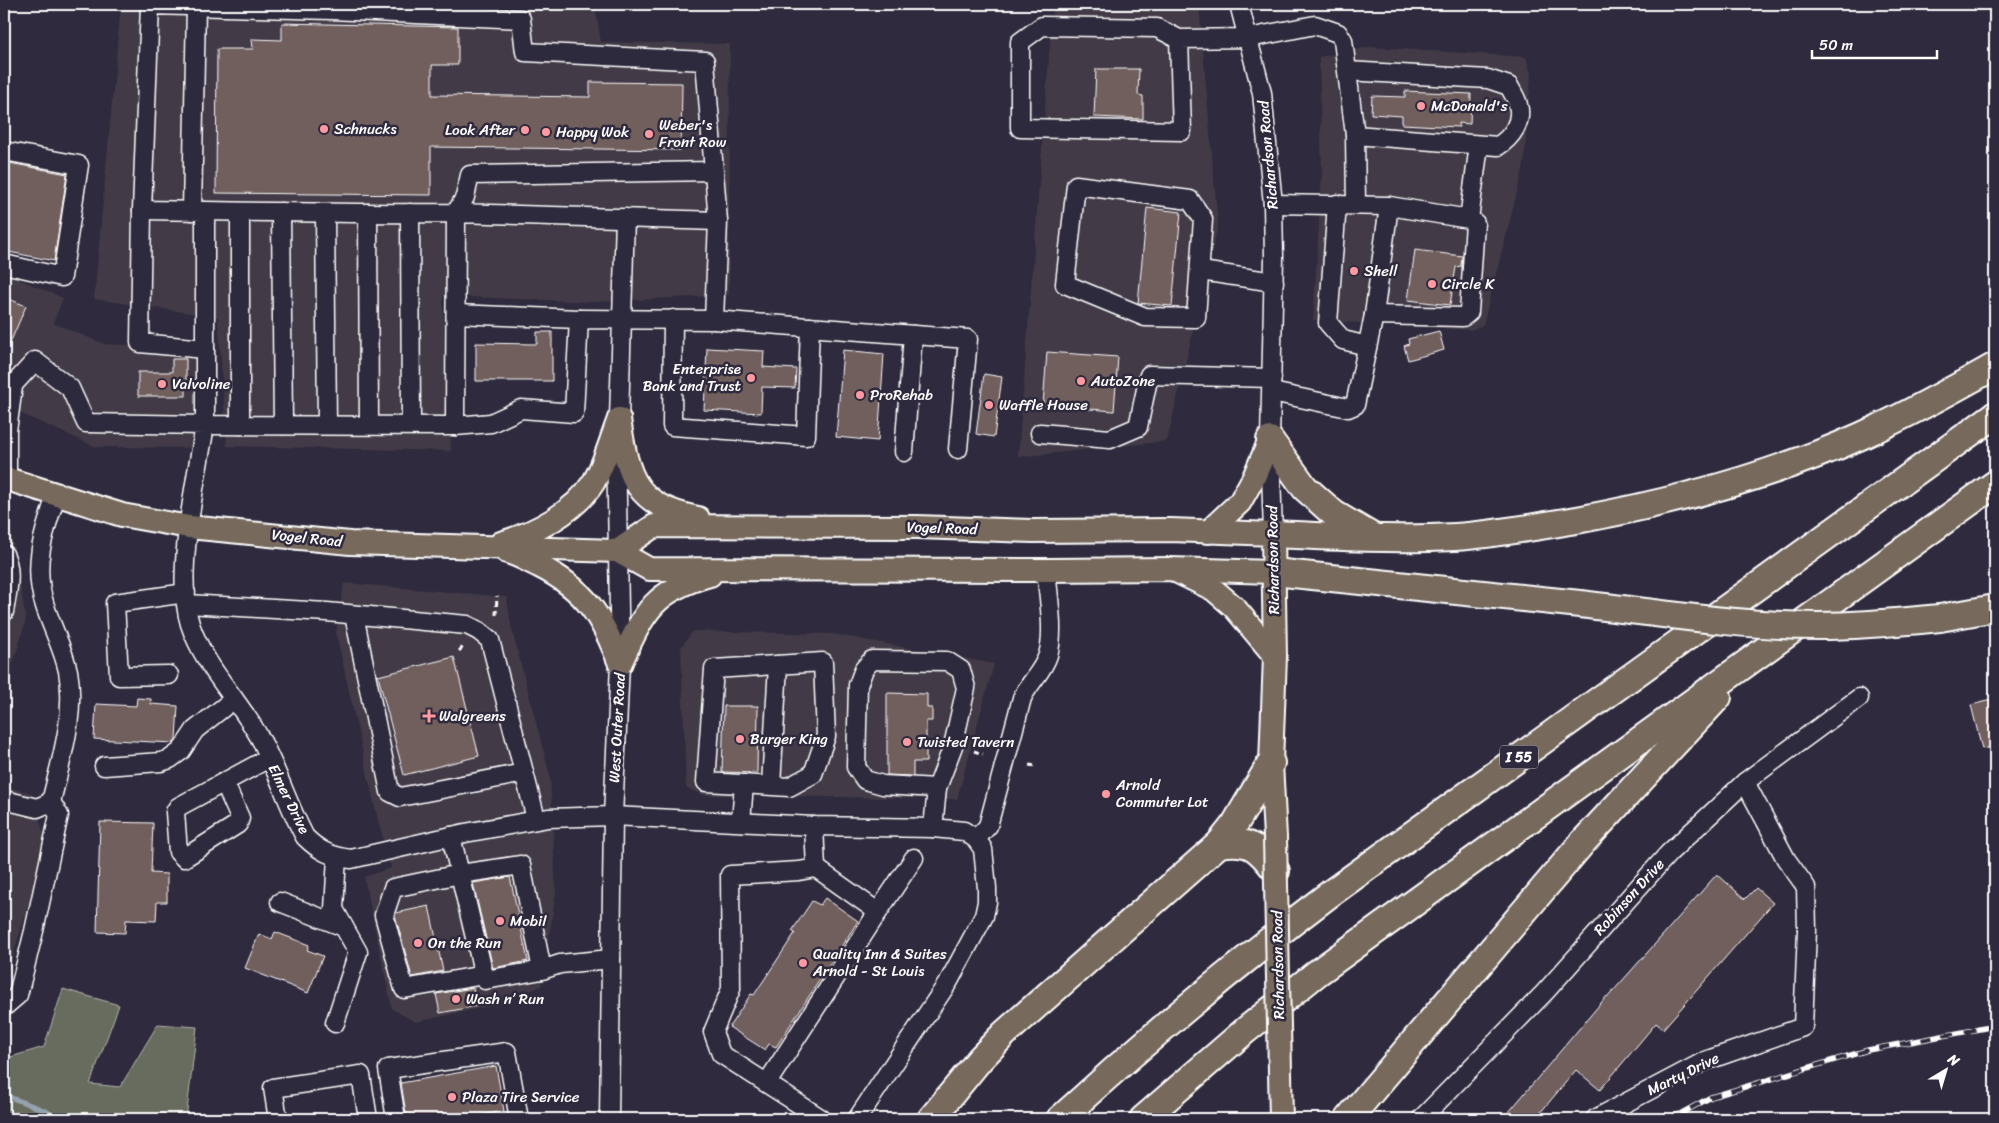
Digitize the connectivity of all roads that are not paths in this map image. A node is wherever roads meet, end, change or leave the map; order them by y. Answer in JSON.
{"nodes":[{"id":1,"x":1239,"y":4,"type":"edge"},
{"id":2,"x":196,"y":6,"type":"junction"},
{"id":3,"x":1249,"y":38,"type":"junction"},
{"id":4,"x":1179,"y":39,"type":"junction"},
{"id":5,"x":1347,"y":71,"type":"junction"},
{"id":6,"x":1355,"y":135,"type":"junction"},
{"id":7,"x":1479,"y":145,"type":"junction"},
{"id":8,"x":4,"y":152,"type":"edge"},
{"id":9,"x":714,"y":171,"type":"junction"},
{"id":10,"x":1273,"y":204,"type":"junction"},
{"id":11,"x":1337,"y":204,"type":"junction"},
{"id":12,"x":1356,"y":204,"type":"junction"},
{"id":13,"x":1389,"y":206,"type":"junction"},
{"id":14,"x":142,"y":210,"type":"junction"},
{"id":15,"x":199,"y":211,"type":"junction"},
{"id":16,"x":240,"y":212,"type":"junction"},
{"id":17,"x":281,"y":212,"type":"junction"},
{"id":18,"x":456,"y":212,"type":"junction"},
{"id":19,"x":325,"y":213,"type":"junction"},
{"id":20,"x":368,"y":213,"type":"junction"},
{"id":21,"x":410,"y":213,"type":"junction"},
{"id":22,"x":625,"y":218,"type":"junction"},
{"id":23,"x":1469,"y":219,"type":"junction"},
{"id":24,"x":718,"y":221,"type":"junction"},
{"id":25,"x":4,"y":264,"type":"edge"},
{"id":26,"x":1201,"y":271,"type":"junction"},
{"id":27,"x":1274,"y":282,"type":"junction"},
{"id":28,"x":456,"y":314,"type":"junction"},
{"id":29,"x":1374,"y":315,"type":"junction"},
{"id":30,"x":579,"y":319,"type":"junction"},
{"id":31,"x":673,"y":319,"type":"junction"},
{"id":32,"x":714,"y":320,"type":"junction"},
{"id":33,"x":810,"y":327,"type":"junction"},
{"id":34,"x":621,"y":328,"type":"junction"},
{"id":35,"x":913,"y":335,"type":"junction"},
{"id":36,"x":1367,"y":346,"type":"junction"},
{"id":37,"x":205,"y":349,"type":"junction"},
{"id":38,"x":1995,"y":366,"type":"edge"},
{"id":39,"x":1272,"y":385,"type":"junction"},
{"id":40,"x":7,"y":388,"type":"edge"},
{"id":41,"x":1995,"y":415,"type":"edge"},
{"id":42,"x":619,"y":418,"type":"junction"},
{"id":43,"x":205,"y":425,"type":"junction"},
{"id":44,"x":240,"y":425,"type":"junction"},
{"id":45,"x":283,"y":425,"type":"junction"},
{"id":46,"x":327,"y":425,"type":"junction"},
{"id":47,"x":369,"y":425,"type":"junction"},
{"id":48,"x":411,"y":425,"type":"junction"},
{"id":49,"x":455,"y":426,"type":"junction"},
{"id":50,"x":1040,"y":433,"type":"dead end"},
{"id":51,"x":1270,"y":440,"type":"junction"},
{"id":52,"x":958,"y":449,"type":"dead end"},
{"id":53,"x":904,"y":452,"type":"dead end"},
{"id":54,"x":5,"y":479,"type":"edge"},
{"id":55,"x":1995,"y":484,"type":"edge"},
{"id":56,"x":56,"y":496,"type":"junction"},
{"id":57,"x":738,"y":526,"type":"junction"},
{"id":58,"x":189,"y":527,"type":"junction"},
{"id":59,"x":1208,"y":532,"type":"junction"},
{"id":60,"x":1273,"y":534,"type":"junction"},
{"id":61,"x":1375,"y":538,"type":"junction"},
{"id":62,"x":489,"y":547,"type":"junction"},
{"id":63,"x":617,"y":551,"type":"junction"},
{"id":64,"x":4,"y":554,"type":"edge"},
{"id":65,"x":736,"y":569,"type":"junction"},
{"id":66,"x":1170,"y":569,"type":"junction"},
{"id":67,"x":1046,"y":570,"type":"junction"},
{"id":68,"x":1274,"y":572,"type":"junction"},
{"id":69,"x":186,"y":598,"type":"junction"},
{"id":70,"x":1995,"y":608,"type":"edge"},
{"id":71,"x":4,"y":612,"type":"edge"},
{"id":72,"x":354,"y":615,"type":"junction"},
{"id":73,"x":1759,"y":653,"type":"junction"},
{"id":74,"x":1274,"y":656,"type":"junction"},
{"id":75,"x":620,"y":664,"type":"junction"},
{"id":76,"x":778,"y":665,"type":"junction"},
{"id":77,"x":168,"y":675,"type":"dead end"},
{"id":78,"x":1859,"y":698,"type":"dead end"},
{"id":79,"x":234,"y":699,"type":"junction"},
{"id":80,"x":269,"y":758,"type":"junction"},
{"id":81,"x":1271,"y":763,"type":"junction"},
{"id":82,"x":104,"y":766,"type":"dead end"},
{"id":83,"x":524,"y":773,"type":"junction"},
{"id":84,"x":224,"y":782,"type":"dead end"},
{"id":85,"x":1745,"y":782,"type":"junction"},
{"id":86,"x":744,"y":784,"type":"junction"},
{"id":87,"x":771,"y":785,"type":"junction"},
{"id":88,"x":937,"y":788,"type":"junction"},
{"id":89,"x":4,"y":800,"type":"edge"},
{"id":90,"x":51,"y":802,"type":"junction"},
{"id":91,"x":613,"y":816,"type":"junction"},
{"id":92,"x":536,"y":819,"type":"junction"},
{"id":93,"x":742,"y":822,"type":"junction"},
{"id":94,"x":814,"y":826,"type":"junction"},
{"id":95,"x":933,"y":828,"type":"junction"},
{"id":96,"x":451,"y":836,"type":"junction"},
{"id":97,"x":976,"y":838,"type":"junction"},
{"id":98,"x":1219,"y":844,"type":"junction"},
{"id":99,"x":1266,"y":844,"type":"junction"},
{"id":100,"x":338,"y":857,"type":"junction"},
{"id":101,"x":914,"y":858,"type":"dead end"},
{"id":102,"x":816,"y":868,"type":"junction"},
{"id":103,"x":1276,"y":871,"type":"joint"},
{"id":104,"x":460,"y":874,"type":"junction"},
{"id":105,"x":280,"y":902,"type":"dead end"},
{"id":106,"x":878,"y":912,"type":"junction"},
{"id":107,"x":344,"y":927,"type":"junction"},
{"id":108,"x":611,"y":959,"type":"junction"},
{"id":109,"x":542,"y":970,"type":"junction"},
{"id":110,"x":484,"y":975,"type":"junction"},
{"id":111,"x":4,"y":1007,"type":"edge"},
{"id":112,"x":335,"y":1023,"type":"dead end"},
{"id":113,"x":767,"y":1083,"type":"junction"},
{"id":114,"x":278,"y":1119,"type":"edge"},
{"id":115,"x":368,"y":1119,"type":"edge"},
{"id":116,"x":396,"y":1119,"type":"edge"},
{"id":117,"x":519,"y":1119,"type":"edge"},
{"id":118,"x":610,"y":1119,"type":"edge"},
{"id":119,"x":822,"y":1119,"type":"edge"},
{"id":120,"x":857,"y":1119,"type":"edge"},
{"id":121,"x":931,"y":1119,"type":"edge"},
{"id":122,"x":1060,"y":1119,"type":"edge"},
{"id":123,"x":1143,"y":1119,"type":"edge"},
{"id":124,"x":1281,"y":1119,"type":"edge"},
{"id":125,"x":1348,"y":1119,"type":"edge"},
{"id":126,"x":1421,"y":1119,"type":"edge"},
{"id":127,"x":1595,"y":1119,"type":"edge"}],
"edges":[{"from":1,"to":3,"type":"street","name":"Richardson Road"},
{"from":2,"to":9,"type":"street"},
{"from":2,"to":14,"type":"street"},
{"from":2,"to":15,"type":"street","name":"Elmer Drive"},
{"from":3,"to":4,"type":"street"},
{"from":3,"to":5,"type":"street"},
{"from":3,"to":10,"type":"street","name":"Richardson Road"},
{"from":4,"to":4,"type":"street"},
{"from":5,"to":6,"type":"street"},
{"from":5,"to":7,"type":"street"},
{"from":6,"to":7,"type":"street"},
{"from":6,"to":12,"type":"street"},
{"from":7,"to":23,"type":"street"},
{"from":8,"to":25,"type":"street"},
{"from":9,"to":18,"type":"street"},
{"from":9,"to":24,"type":"street"},
{"from":10,"to":11,"type":"street"},
{"from":10,"to":27,"type":"street","name":"Richardson Road"},
{"from":11,"to":12,"type":"street"},
{"from":11,"to":36,"type":"street"},
{"from":12,"to":13,"type":"street"},
{"from":13,"to":23,"type":"street"},
{"from":13,"to":29,"type":"street"},
{"from":14,"to":15,"type":"street"},
{"from":14,"to":37,"type":"street"},
{"from":15,"to":16,"type":"street"},
{"from":15,"to":37,"type":"street","name":"Elmer Drive"},
{"from":16,"to":17,"type":"street"},
{"from":16,"to":44,"type":"street"},
{"from":17,"to":19,"type":"street"},
{"from":17,"to":45,"type":"street"},
{"from":18,"to":21,"type":"street"},
{"from":18,"to":22,"type":"street"},
{"from":18,"to":28,"type":"street"},
{"from":19,"to":20,"type":"street"},
{"from":19,"to":46,"type":"street"},
{"from":20,"to":21,"type":"street"},
{"from":20,"to":47,"type":"street"},
{"from":21,"to":48,"type":"street"},
{"from":22,"to":24,"type":"street"},
{"from":22,"to":34,"type":"street","name":"West Outer Road"},
{"from":23,"to":29,"type":"street"},
{"from":24,"to":32,"type":"street"},
{"from":26,"to":26,"type":"street"},
{"from":26,"to":27,"type":"street"},
{"from":27,"to":39,"type":"street","name":"Richardson Road"},
{"from":28,"to":30,"type":"street"},
{"from":28,"to":49,"type":"street"},
{"from":29,"to":36,"type":"street"},
{"from":30,"to":34,"type":"street"},
{"from":30,"to":49,"type":"street"},
{"from":31,"to":32,"type":"street"},
{"from":31,"to":33,"type":"street"},
{"from":31,"to":34,"type":"street"},
{"from":32,"to":33,"type":"street"},
{"from":33,"to":35,"type":"street"},
{"from":34,"to":42,"type":"street","name":"West Outer Road"},
{"from":35,"to":52,"type":"street"},
{"from":35,"to":53,"type":"street"},
{"from":36,"to":39,"type":"street"},
{"from":37,"to":43,"type":"street","name":"Elmer Drive"},
{"from":38,"to":61,"type":"highway"},
{"from":39,"to":50,"type":"street"},
{"from":39,"to":51,"type":"street","name":"Richardson Road"},
{"from":40,"to":43,"type":"street"},
{"from":40,"to":54,"type":"street"},
{"from":41,"to":122,"type":"highway","number":"I 55"},
{"from":42,"to":57,"type":"main road"},
{"from":42,"to":62,"type":"main road"},
{"from":42,"to":63,"type":"street","name":"West Outer Road"},
{"from":43,"to":44,"type":"street"},
{"from":43,"to":58,"type":"street","name":"Elmer Drive"},
{"from":44,"to":45,"type":"street"},
{"from":45,"to":46,"type":"street"},
{"from":46,"to":47,"type":"street"},
{"from":47,"to":48,"type":"street"},
{"from":48,"to":49,"type":"street"},
{"from":51,"to":59,"type":"main road"},
{"from":51,"to":60,"type":"street","name":"Richardson Road"},
{"from":51,"to":61,"type":"highway"},
{"from":54,"to":56,"type":"main road","name":"Vogel Road"},
{"from":55,"to":73,"type":"highway"},
{"from":56,"to":58,"type":"main road","name":"Vogel Road"},
{"from":56,"to":90,"type":"street"},
{"from":57,"to":59,"type":"main road","name":"Vogel Road"},
{"from":57,"to":63,"type":"main road","name":"Vogel Road"},
{"from":58,"to":62,"type":"main road","name":"Vogel Road"},
{"from":58,"to":69,"type":"street","name":"Elmer Drive"},
{"from":59,"to":60,"type":"main road","name":"Vogel Road"},
{"from":60,"to":61,"type":"highway"},
{"from":60,"to":68,"type":"main road","name":"Richardson Road"},
{"from":62,"to":63,"type":"main road","name":"Vogel Road"},
{"from":62,"to":75,"type":"main road"},
{"from":63,"to":65,"type":"main road","name":"Vogel Road"},
{"from":63,"to":75,"type":"street","name":"West Outer Road"},
{"from":64,"to":71,"type":"street"},
{"from":65,"to":67,"type":"main road","name":"Vogel Road"},
{"from":65,"to":75,"type":"main road"},
{"from":66,"to":67,"type":"main road","name":"Vogel Road"},
{"from":66,"to":68,"type":"main road","name":"Vogel Road"},
{"from":66,"to":74,"type":"main road"},
{"from":67,"to":97,"type":"street"},
{"from":68,"to":70,"type":"highway","bridge":true},
{"from":68,"to":74,"type":"main road","name":"Richardson Road"},
{"from":69,"to":72,"type":"street"},
{"from":69,"to":77,"type":"street"},
{"from":69,"to":79,"type":"street","name":"Elmer Drive"},
{"from":72,"to":83,"type":"street"},
{"from":72,"to":83,"type":"street"},
{"from":73,"to":123,"type":"highway"},
{"from":73,"to":125,"type":"highway"},
{"from":74,"to":81,"type":"main road","name":"Richardson Road"},
{"from":75,"to":91,"type":"street","name":"West Outer Road"},
{"from":76,"to":86,"type":"street"},
{"from":76,"to":87,"type":"street"},
{"from":76,"to":87,"type":"street"},
{"from":78,"to":85,"type":"street","name":"Robinson Drive"},
{"from":79,"to":80,"type":"street","name":"Elmer Drive"},
{"from":79,"to":82,"type":"street"},
{"from":80,"to":84,"type":"street"},
{"from":80,"to":100,"type":"street","name":"Elmer Drive"},
{"from":81,"to":98,"type":"highway"},
{"from":81,"to":99,"type":"main road","name":"Richardson Road"},
{"from":83,"to":92,"type":"street"},
{"from":85,"to":126,"type":"street","name":"Robinson Drive"},
{"from":85,"to":127,"type":"street","name":"Marty Drive"},
{"from":86,"to":87,"type":"street"},
{"from":86,"to":93,"type":"street"},
{"from":88,"to":88,"type":"street"},
{"from":88,"to":95,"type":"street"},
{"from":89,"to":90,"type":"street"},
{"from":90,"to":111,"type":"street"},
{"from":91,"to":92,"type":"street","name":"Elmer Drive"},
{"from":91,"to":93,"type":"street","name":"Elmer Drive"},
{"from":91,"to":108,"type":"street","name":"West Outer Road"},
{"from":92,"to":96,"type":"street","name":"Elmer Drive"},
{"from":93,"to":94,"type":"street","name":"Elmer Drive"},
{"from":94,"to":95,"type":"street","name":"Elmer Drive"},
{"from":94,"to":102,"type":"street"},
{"from":95,"to":97,"type":"street","name":"Elmer Drive"},
{"from":96,"to":100,"type":"street","name":"Elmer Drive"},
{"from":96,"to":104,"type":"street"},
{"from":97,"to":120,"type":"street"},
{"from":98,"to":99,"type":"highway"},
{"from":98,"to":121,"type":"highway"},
{"from":99,"to":103,"type":"highway"},
{"from":100,"to":107,"type":"street"},
{"from":101,"to":106,"type":"street"},
{"from":102,"to":106,"type":"street"},
{"from":102,"to":113,"type":"street"},
{"from":103,"to":124,"type":"main road","name":"Richardson Road","bridge":true},
{"from":104,"to":109,"type":"street"},
{"from":104,"to":110,"type":"street"},
{"from":104,"to":110,"type":"street"},
{"from":105,"to":107,"type":"street"},
{"from":106,"to":113,"type":"street"},
{"from":107,"to":112,"type":"street"},
{"from":108,"to":109,"type":"street"},
{"from":108,"to":118,"type":"street","name":"West Outer Road"},
{"from":109,"to":110,"type":"street"},
{"from":113,"to":119,"type":"street"},
{"from":114,"to":115,"type":"street"},
{"from":116,"to":117,"type":"street"}]}
